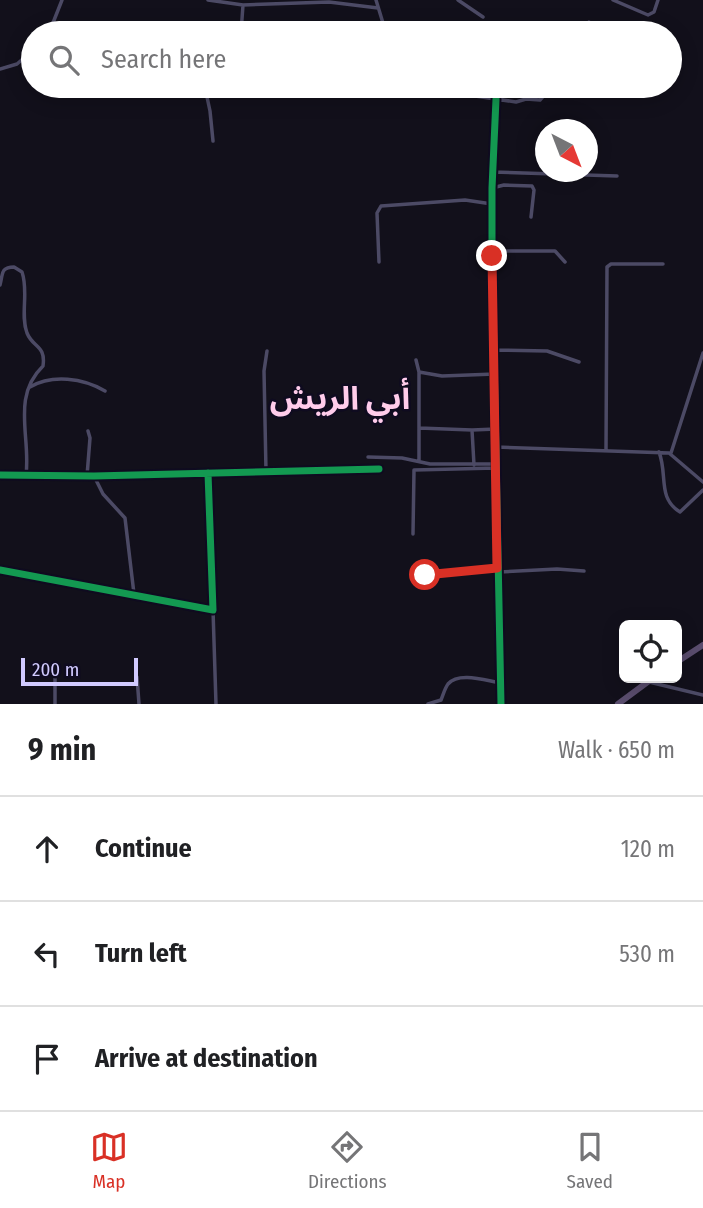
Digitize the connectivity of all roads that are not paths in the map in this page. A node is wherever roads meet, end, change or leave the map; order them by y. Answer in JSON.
{"nodes":[{"id":1,"x":62,"y":0,"type":"edge"},
{"id":2,"x":208,"y":0,"type":"edge"},
{"id":3,"x":376,"y":0,"type":"edge"},
{"id":4,"x":458,"y":0,"type":"edge"},
{"id":5,"x":613,"y":0,"type":"edge"},
{"id":6,"x":658,"y":0,"type":"edge"},
{"id":7,"x":243,"y":5,"type":"junction"},
{"id":8,"x":378,"y":8,"type":"junction"},
{"id":9,"x":483,"y":17,"type":"dead end"},
{"id":10,"x":54,"y":21,"type":"edge"},
{"id":11,"x":242,"y":21,"type":"edge"},
{"id":12,"x":382,"y":21,"type":"edge"},
{"id":13,"x":21,"y":60,"type":"edge"},
{"id":14,"x":0,"y":69,"type":"edge"},
{"id":15,"x":207,"y":98,"type":"edge"},
{"id":16,"x":489,"y":98,"type":"edge"},
{"id":17,"x":542,"y":98,"type":"edge"},
{"id":18,"x":496,"y":99,"type":"junction"},
{"id":19,"x":213,"y":141,"type":"dead end"},
{"id":20,"x":492,"y":172,"type":"junction"},
{"id":21,"x":617,"y":176,"type":"dead end"},
{"id":22,"x":492,"y":188,"type":"junction"},
{"id":23,"x":492,"y":204,"type":"junction"},
{"id":24,"x":531,"y":217,"type":"dead end"},
{"id":25,"x":492,"y":251,"type":"junction"},
{"id":26,"x":379,"y":262,"type":"dead end"},
{"id":27,"x":565,"y":262,"type":"dead end"},
{"id":28,"x":663,"y":264,"type":"dead end"},
{"id":29,"x":2,"y":268,"type":"edge"},
{"id":30,"x":0,"y":285,"type":"edge"},
{"id":31,"x":267,"y":351,"type":"dead end"},
{"id":32,"x":494,"y":351,"type":"junction"},
{"id":33,"x":703,"y":353,"type":"edge"},
{"id":34,"x":416,"y":360,"type":"dead end"},
{"id":35,"x":579,"y":362,"type":"dead end"},
{"id":36,"x":419,"y":372,"type":"junction"},
{"id":37,"x":495,"y":374,"type":"junction"},
{"id":38,"x":29,"y":388,"type":"junction"},
{"id":39,"x":105,"y":391,"type":"dead end"},
{"id":40,"x":419,"y":428,"type":"junction"},
{"id":41,"x":496,"y":429,"type":"junction"},
{"id":42,"x":472,"y":430,"type":"junction"},
{"id":43,"x":88,"y":431,"type":"dead end"},
{"id":44,"x":496,"y":447,"type":"junction"},
{"id":45,"x":606,"y":450,"type":"junction"},
{"id":46,"x":659,"y":452,"type":"junction"},
{"id":47,"x":671,"y":453,"type":"junction"},
{"id":48,"x":368,"y":457,"type":"dead end"},
{"id":49,"x":419,"y":461,"type":"junction"},
{"id":50,"x":474,"y":465,"type":"junction"},
{"id":51,"x":496,"y":466,"type":"junction"},
{"id":52,"x":379,"y":469,"type":"dead end"},
{"id":53,"x":266,"y":472,"type":"junction"},
{"id":54,"x":208,"y":473,"type":"junction"},
{"id":55,"x":0,"y":475,"type":"edge"},
{"id":56,"x":26,"y":475,"type":"junction"},
{"id":57,"x":87,"y":476,"type":"junction"},
{"id":58,"x":94,"y":476,"type":"junction"},
{"id":59,"x":703,"y":482,"type":"edge"},
{"id":60,"x":703,"y":490,"type":"edge"},
{"id":61,"x":413,"y":534,"type":"dead end"},
{"id":62,"x":0,"y":570,"type":"edge"},
{"id":63,"x":497,"y":570,"type":"junction"},
{"id":64,"x":584,"y":571,"type":"dead end"},
{"id":65,"x":425,"y":575,"type":"dead end"},
{"id":66,"x":134,"y":594,"type":"junction"},
{"id":67,"x":213,"y":610,"type":"junction"},
{"id":68,"x":703,"y":645,"type":"edge"},
{"id":69,"x":682,"y":659,"type":"edge"},
{"id":70,"x":55,"y":677,"type":"dead end"},
{"id":71,"x":136,"y":677,"type":"dead end"},
{"id":72,"x":501,"y":683,"type":"junction"},
{"id":73,"x":646,"y":683,"type":"edge"},
{"id":74,"x":661,"y":683,"type":"edge"},
{"id":75,"x":703,"y":695,"type":"edge"},
{"id":76,"x":55,"y":704,"type":"edge"},
{"id":77,"x":139,"y":704,"type":"edge"},
{"id":78,"x":216,"y":704,"type":"edge"},
{"id":79,"x":428,"y":704,"type":"edge"},
{"id":80,"x":501,"y":704,"type":"edge"},
{"id":81,"x":618,"y":704,"type":"edge"}],
"edges":[{"from":1,"to":10,"type":"street"},
{"from":2,"to":7,"type":"street"},
{"from":3,"to":8,"type":"street"},
{"from":4,"to":9,"type":"street"},
{"from":5,"to":6,"type":"street"},
{"from":7,"to":8,"type":"street"},
{"from":7,"to":11,"type":"street"},
{"from":8,"to":12,"type":"street"},
{"from":13,"to":14,"type":"street"},
{"from":15,"to":19,"type":"street"},
{"from":16,"to":18,"type":"street"},
{"from":17,"to":18,"type":"street"},
{"from":18,"to":20,"type":"street"},
{"from":20,"to":21,"type":"street"},
{"from":20,"to":22,"type":"street"},
{"from":22,"to":23,"type":"street"},
{"from":22,"to":24,"type":"street"},
{"from":23,"to":25,"type":"street"},
{"from":23,"to":26,"type":"street"},
{"from":25,"to":27,"type":"street"},
{"from":25,"to":32,"type":"street"},
{"from":28,"to":45,"type":"street"},
{"from":29,"to":30,"type":"street"},
{"from":29,"to":38,"type":"street"},
{"from":31,"to":53,"type":"street"},
{"from":32,"to":35,"type":"street"},
{"from":32,"to":37,"type":"street"},
{"from":33,"to":47,"type":"street"},
{"from":34,"to":36,"type":"street"},
{"from":36,"to":37,"type":"street"},
{"from":36,"to":40,"type":"street"},
{"from":37,"to":41,"type":"street"},
{"from":38,"to":39,"type":"street"},
{"from":38,"to":56,"type":"street"},
{"from":40,"to":42,"type":"street"},
{"from":40,"to":49,"type":"street"},
{"from":41,"to":42,"type":"street"},
{"from":41,"to":44,"type":"street"},
{"from":42,"to":50,"type":"street"},
{"from":43,"to":57,"type":"street"},
{"from":44,"to":45,"type":"street"},
{"from":44,"to":51,"type":"street"},
{"from":45,"to":46,"type":"street"},
{"from":46,"to":47,"type":"street"},
{"from":46,"to":60,"type":"street"},
{"from":47,"to":59,"type":"street"},
{"from":48,"to":49,"type":"street"},
{"from":49,"to":50,"type":"street"},
{"from":50,"to":51,"type":"street"},
{"from":51,"to":61,"type":"street"},
{"from":51,"to":63,"type":"street"},
{"from":52,"to":53,"type":"street"},
{"from":53,"to":54,"type":"street"},
{"from":54,"to":58,"type":"street"},
{"from":54,"to":67,"type":"street"},
{"from":55,"to":56,"type":"street"},
{"from":56,"to":57,"type":"street"},
{"from":57,"to":58,"type":"street"},
{"from":58,"to":66,"type":"street"},
{"from":62,"to":66,"type":"street"},
{"from":63,"to":64,"type":"street"},
{"from":63,"to":65,"type":"street"},
{"from":63,"to":72,"type":"street"},
{"from":66,"to":67,"type":"street"},
{"from":67,"to":78,"type":"street"},
{"from":68,"to":69,"type":"main road"},
{"from":70,"to":76,"type":"street"},
{"from":71,"to":77,"type":"street"},
{"from":72,"to":79,"type":"street"},
{"from":72,"to":80,"type":"street"},
{"from":73,"to":81,"type":"main road"},
{"from":74,"to":75,"type":"street"}]}
